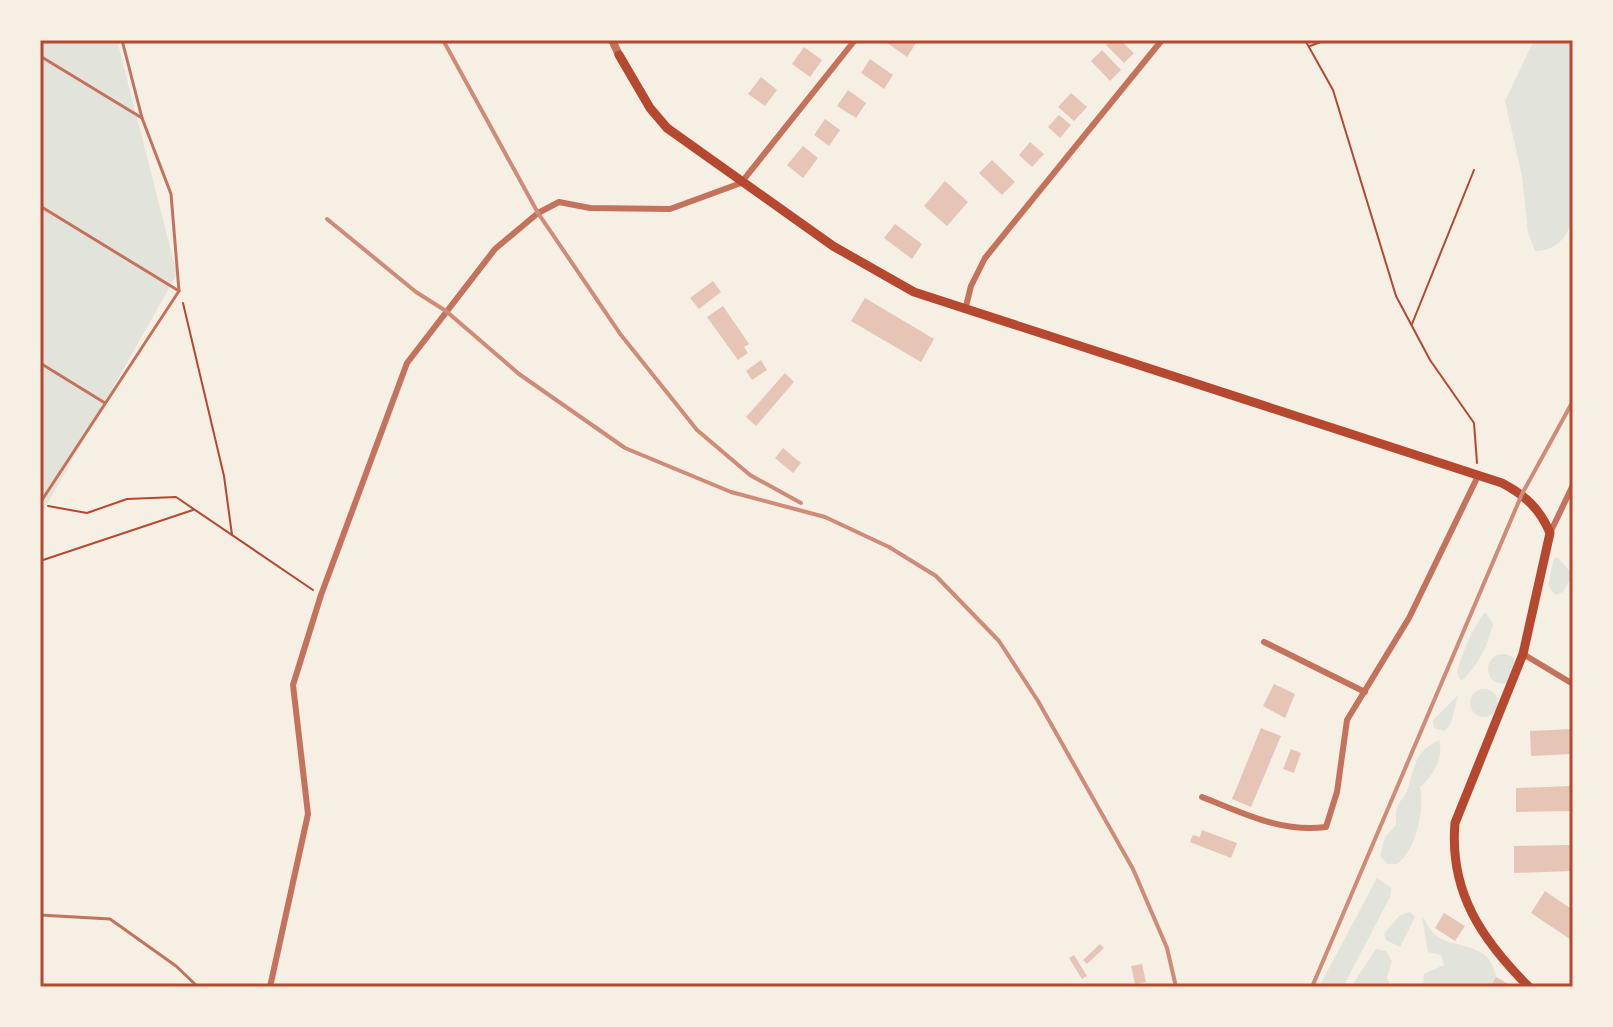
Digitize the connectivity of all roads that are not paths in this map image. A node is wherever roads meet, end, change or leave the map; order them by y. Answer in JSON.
{"nodes":[{"id":1,"x":122,"y":40,"type":"edge"},
{"id":2,"x":612,"y":40,"type":"edge"},
{"id":3,"x":855,"y":40,"type":"edge"},
{"id":4,"x":1162,"y":40,"type":"edge"},
{"id":5,"x":619,"y":55,"type":"joint"},
{"id":6,"x":40,"y":56,"type":"edge"},
{"id":7,"x":142,"y":118,"type":"junction"},
{"id":8,"x":741,"y":183,"type":"junction"},
{"id":9,"x":40,"y":206,"type":"edge"},
{"id":10,"x":179,"y":291,"type":"junction"},
{"id":11,"x":965,"y":310,"type":"junction"},
{"id":12,"x":40,"y":363,"type":"edge"},
{"id":13,"x":105,"y":403,"type":"junction"},
{"id":14,"x":1478,"y":476,"type":"junction"},
{"id":15,"x":1573,"y":485,"type":"edge"},
{"id":16,"x":40,"y":504,"type":"edge"},
{"id":17,"x":1550,"y":533,"type":"junction"},
{"id":18,"x":1264,"y":642,"type":"dead end"},
{"id":19,"x":1523,"y":654,"type":"junction"},
{"id":20,"x":1573,"y":684,"type":"edge"},
{"id":21,"x":1365,"y":692,"type":"junction"},
{"id":22,"x":1202,"y":797,"type":"dead end"},
{"id":23,"x":40,"y":915,"type":"edge"},
{"id":24,"x":198,"y":987,"type":"edge"},
{"id":25,"x":270,"y":987,"type":"edge"},
{"id":26,"x":1529,"y":987,"type":"edge"}],
"edges":[{"from":1,"to":7,"type":"lane"},
{"from":2,"to":5,"type":"street"},
{"from":3,"to":8,"type":"street"},
{"from":4,"to":11,"type":"street"},
{"from":5,"to":8,"type":"main road"},
{"from":6,"to":7,"type":"lane"},
{"from":7,"to":10,"type":"lane"},
{"from":8,"to":11,"type":"main road"},
{"from":8,"to":25,"type":"street"},
{"from":9,"to":10,"type":"lane"},
{"from":10,"to":13,"type":"lane"},
{"from":11,"to":14,"type":"main road"},
{"from":12,"to":13,"type":"lane"},
{"from":13,"to":16,"type":"lane"},
{"from":14,"to":17,"type":"main road"},
{"from":14,"to":21,"type":"street"},
{"from":15,"to":17,"type":"street"},
{"from":17,"to":19,"type":"main road"},
{"from":18,"to":21,"type":"street"},
{"from":19,"to":20,"type":"street"},
{"from":19,"to":26,"type":"main road"},
{"from":21,"to":22,"type":"street"},
{"from":23,"to":24,"type":"lane"}]}
